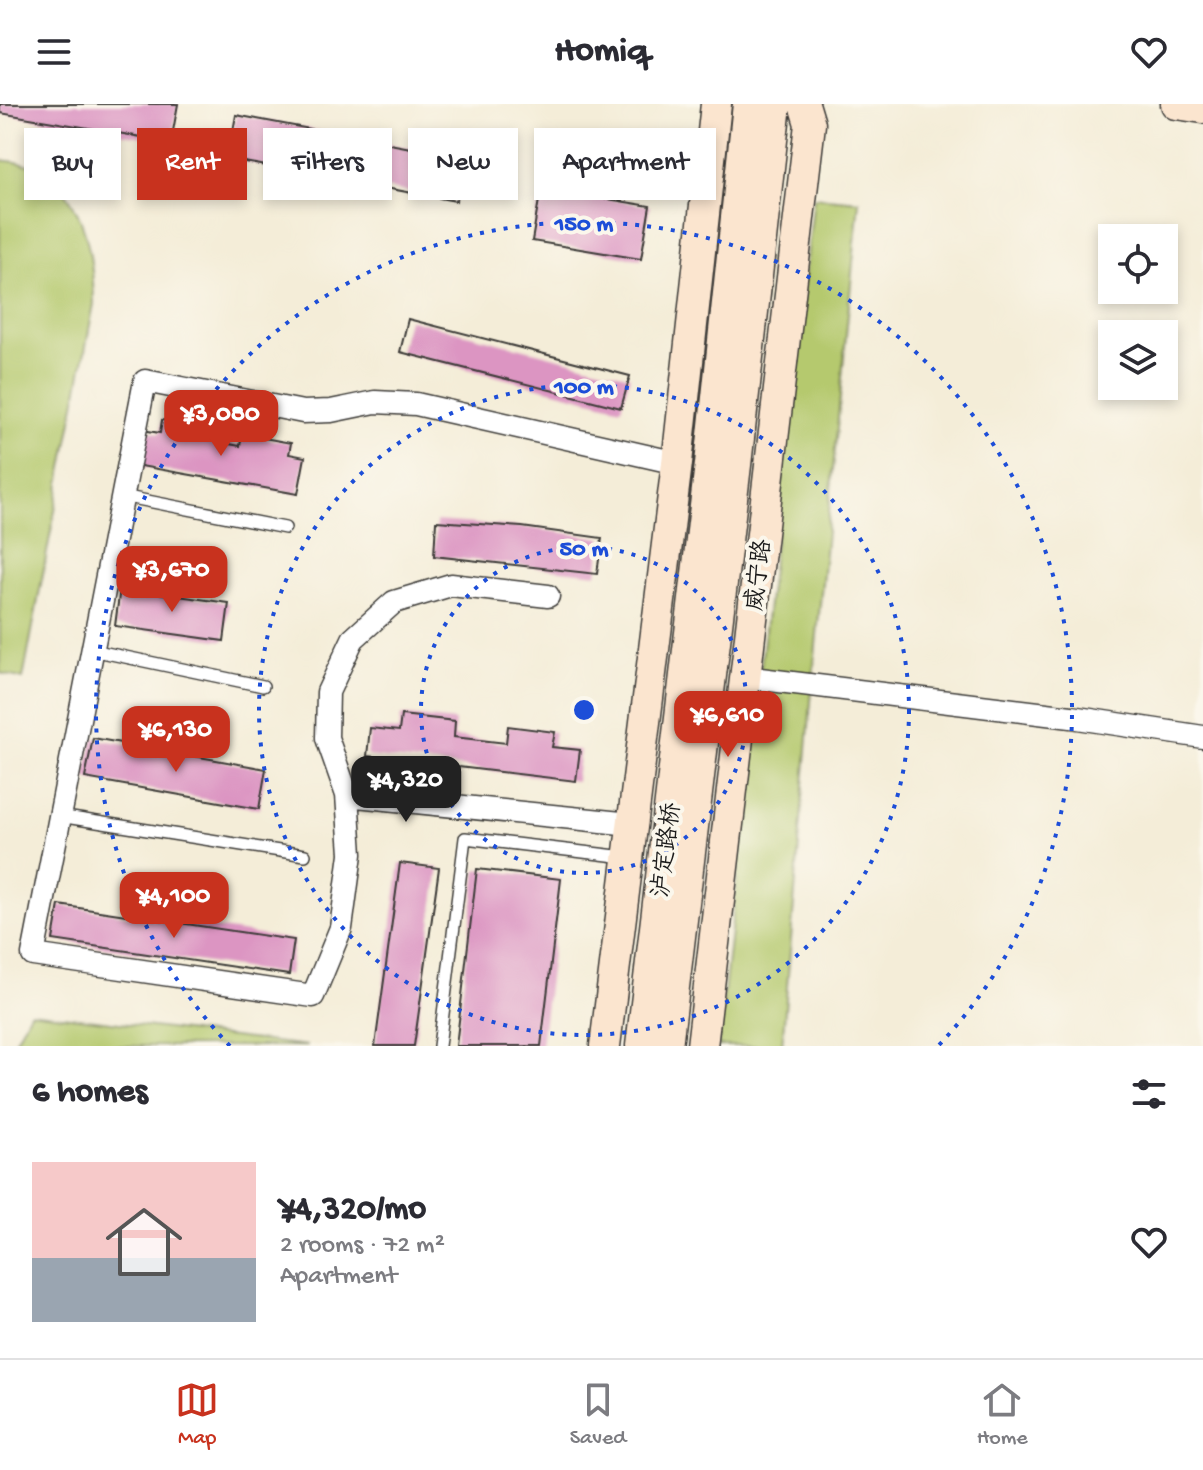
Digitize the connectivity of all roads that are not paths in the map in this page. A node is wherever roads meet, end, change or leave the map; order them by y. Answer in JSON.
{"nodes":[{"id":1,"x":716,"y":104,"type":"edge"},
{"id":2,"x":748,"y":104,"type":"edge"},
{"id":3,"x":776,"y":104,"type":"edge"},
{"id":4,"x":804,"y":104,"type":"edge"},
{"id":5,"x":1176,"y":104,"type":"edge"},
{"id":6,"x":1203,"y":108,"type":"edge"},
{"id":7,"x":677,"y":463,"type":"junction"},
{"id":8,"x":723,"y":465,"type":"junction"},
{"id":9,"x":122,"y":496,"type":"junction"},
{"id":10,"x":285,"y":528,"type":"dead end"},
{"id":11,"x":548,"y":596,"type":"dead end"},
{"id":12,"x":92,"y":650,"type":"junction"},
{"id":13,"x":745,"y":677,"type":"junction"},
{"id":14,"x":263,"y":686,"type":"dead end"},
{"id":15,"x":1203,"y":737,"type":"edge"},
{"id":16,"x":347,"y":795,"type":"junction"},
{"id":17,"x":59,"y":816,"type":"junction"},
{"id":18,"x":631,"y":824,"type":"junction"},
{"id":19,"x":305,"y":855,"type":"dead end"},
{"id":20,"x":628,"y":857,"type":"junction"},
{"id":21,"x":439,"y":1046,"type":"edge"},
{"id":22,"x":605,"y":1046,"type":"edge"},
{"id":23,"x":641,"y":1046,"type":"edge"},
{"id":24,"x":667,"y":1046,"type":"edge"},
{"id":25,"x":702,"y":1046,"type":"edge"}],
"edges":[{"from":1,"to":7,"type":"main road"},
{"from":2,"to":8,"type":"main road"},
{"from":3,"to":8,"type":"main road"},
{"from":4,"to":13,"type":"main road","name":"威宁路"},
{"from":5,"to":6,"type":"main road"},
{"from":7,"to":9,"type":"street"},
{"from":7,"to":18,"type":"main road"},
{"from":8,"to":23,"type":"main road","name":"泸定路桥"},
{"from":8,"to":24,"type":"main road","name":"泸定路桥"},
{"from":9,"to":10,"type":"lane"},
{"from":9,"to":12,"type":"street"},
{"from":11,"to":16,"type":"street"},
{"from":12,"to":14,"type":"lane"},
{"from":12,"to":17,"type":"street"},
{"from":13,"to":15,"type":"street"},
{"from":13,"to":25,"type":"main road","name":"威宁路"},
{"from":16,"to":17,"type":"street"},
{"from":16,"to":18,"type":"street"},
{"from":17,"to":19,"type":"lane"},
{"from":18,"to":20,"type":"main road"},
{"from":20,"to":21,"type":"lane"},
{"from":20,"to":22,"type":"main road"}]}
